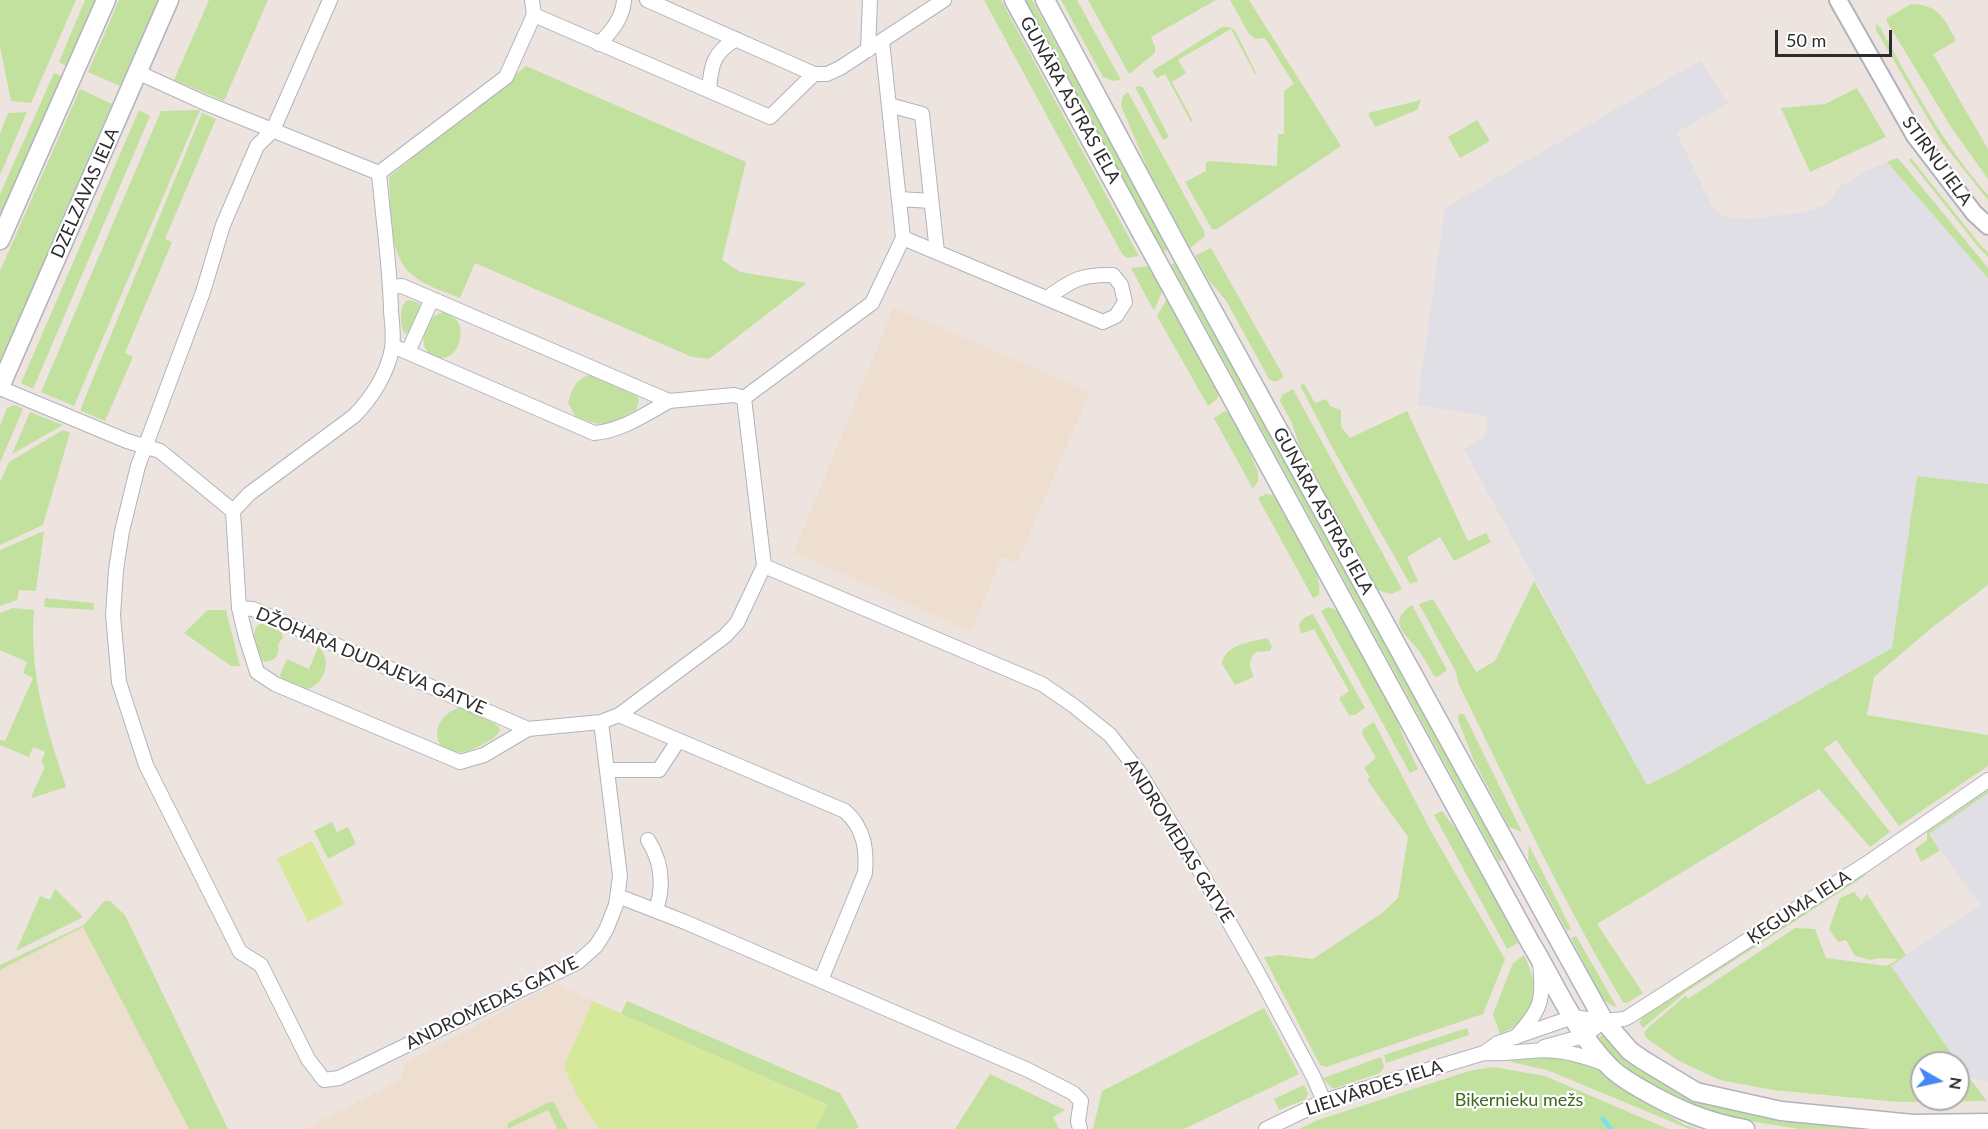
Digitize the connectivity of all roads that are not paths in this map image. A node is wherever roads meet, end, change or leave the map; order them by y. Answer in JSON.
{"nodes":[{"id":1,"x":106,"y":0,"type":"edge"},
{"id":2,"x":169,"y":0,"type":"edge"},
{"id":3,"x":330,"y":0,"type":"edge"},
{"id":4,"x":532,"y":0,"type":"edge"},
{"id":5,"x":624,"y":0,"type":"edge"},
{"id":6,"x":647,"y":0,"type":"edge"},
{"id":7,"x":870,"y":0,"type":"edge"},
{"id":8,"x":944,"y":0,"type":"edge"},
{"id":9,"x":1014,"y":0,"type":"edge"},
{"id":10,"x":1045,"y":0,"type":"edge"},
{"id":11,"x":1838,"y":0,"type":"edge"},
{"id":12,"x":534,"y":15,"type":"junction"},
{"id":13,"x":736,"y":39,"type":"junction"},
{"id":14,"x":882,"y":41,"type":"junction"},
{"id":15,"x":599,"y":44,"type":"junction"},
{"id":16,"x":868,"y":50,"type":"junction"},
{"id":17,"x":137,"y":72,"type":"junction"},
{"id":18,"x":814,"y":74,"type":"junction"},
{"id":19,"x":709,"y":90,"type":"junction"},
{"id":20,"x":889,"y":105,"type":"junction"},
{"id":21,"x":273,"y":130,"type":"junction"},
{"id":22,"x":378,"y":173,"type":"junction"},
{"id":23,"x":899,"y":199,"type":"junction"},
{"id":24,"x":932,"y":201,"type":"junction"},
{"id":25,"x":1988,"y":226,"type":"edge"},
{"id":26,"x":903,"y":238,"type":"junction"},
{"id":27,"x":0,"y":240,"type":"edge"},
{"id":28,"x":937,"y":252,"type":"junction"},
{"id":29,"x":390,"y":287,"type":"junction"},
{"id":30,"x":1047,"y":298,"type":"junction"},
{"id":31,"x":432,"y":299,"type":"junction"},
{"id":32,"x":393,"y":347,"type":"junction"},
{"id":33,"x":408,"y":352,"type":"junction"},
{"id":34,"x":0,"y":388,"type":"edge"},
{"id":35,"x":744,"y":398,"type":"junction"},
{"id":36,"x":669,"y":401,"type":"junction"},
{"id":37,"x":145,"y":447,"type":"junction"},
{"id":38,"x":233,"y":511,"type":"junction"},
{"id":39,"x":764,"y":566,"type":"junction"},
{"id":40,"x":239,"y":608,"type":"junction"},
{"id":41,"x":619,"y":715,"type":"junction"},
{"id":42,"x":601,"y":722,"type":"junction"},
{"id":43,"x":528,"y":729,"type":"junction"},
{"id":44,"x":678,"y":741,"type":"junction"},
{"id":45,"x":607,"y":770,"type":"junction"},
{"id":46,"x":1988,"y":780,"type":"edge"},
{"id":47,"x":648,"y":840,"type":"dead end"},
{"id":48,"x":1519,"y":867,"type":"junction"},
{"id":49,"x":1496,"y":880,"type":"junction"},
{"id":50,"x":618,"y":896,"type":"junction"},
{"id":51,"x":656,"y":910,"type":"junction"},
{"id":52,"x":1540,"y":958,"type":"junction"},
{"id":53,"x":821,"y":980,"type":"junction"},
{"id":54,"x":1573,"y":1017,"type":"junction"},
{"id":55,"x":1604,"y":1021,"type":"junction"},
{"id":56,"x":1584,"y":1036,"type":"junction"},
{"id":57,"x":1515,"y":1038,"type":"junction"},
{"id":58,"x":1533,"y":1050,"type":"junction"},
{"id":59,"x":1484,"y":1053,"type":"junction"},
{"id":60,"x":1607,"y":1065,"type":"junction"},
{"id":61,"x":1324,"y":1101,"type":"junction"},
{"id":62,"x":1988,"y":1123,"type":"edge"},
{"id":63,"x":1080,"y":1129,"type":"edge"},
{"id":64,"x":1266,"y":1129,"type":"edge"},
{"id":65,"x":1745,"y":1129,"type":"edge"}],
"edges":[{"from":1,"to":27,"type":"main road"},
{"from":2,"to":17,"type":"main road","name":"DZELZAVAS IELA"},
{"from":3,"to":21,"type":"street"},
{"from":4,"to":12,"type":"street"},
{"from":5,"to":15,"type":"street"},
{"from":6,"to":13,"type":"street"},
{"from":7,"to":16,"type":"street"},
{"from":8,"to":14,"type":"street"},
{"from":9,"to":49,"type":"main road","name":"GUNĀRA ASTRAS IELA"},
{"from":10,"to":48,"type":"main road","name":"GUNĀRA ASTRAS IELA"},
{"from":11,"to":25,"type":"street","name":"STIRNU IELA"},
{"from":12,"to":15,"type":"street"},
{"from":12,"to":22,"type":"street"},
{"from":13,"to":18,"type":"street"},
{"from":13,"to":19,"type":"street"},
{"from":14,"to":16,"type":"street"},
{"from":14,"to":20,"type":"street"},
{"from":15,"to":19,"type":"street"},
{"from":16,"to":18,"type":"street"},
{"from":17,"to":21,"type":"street"},
{"from":17,"to":34,"type":"main road","name":"DZELZAVAS IELA"},
{"from":18,"to":19,"type":"street"},
{"from":20,"to":23,"type":"street"},
{"from":20,"to":24,"type":"street"},
{"from":21,"to":22,"type":"street"},
{"from":21,"to":37,"type":"street"},
{"from":22,"to":29,"type":"street"},
{"from":23,"to":24,"type":"street"},
{"from":23,"to":26,"type":"street"},
{"from":24,"to":28,"type":"street"},
{"from":26,"to":28,"type":"street"},
{"from":26,"to":35,"type":"street"},
{"from":28,"to":30,"type":"street"},
{"from":29,"to":31,"type":"street"},
{"from":29,"to":32,"type":"street"},
{"from":30,"to":30,"type":"street"},
{"from":31,"to":33,"type":"street"},
{"from":31,"to":36,"type":"street"},
{"from":32,"to":33,"type":"street"},
{"from":32,"to":38,"type":"street"},
{"from":33,"to":36,"type":"street"},
{"from":34,"to":37,"type":"street"},
{"from":35,"to":36,"type":"street"},
{"from":35,"to":39,"type":"street"},
{"from":37,"to":38,"type":"street"},
{"from":37,"to":50,"type":"street","name":"ANDROMEDAS GATVE"},
{"from":38,"to":40,"type":"street","name":"DŽOHARA DUDAJEVA GATVE"},
{"from":39,"to":41,"type":"street"},
{"from":39,"to":61,"type":"street","name":"ANDROMEDAS GATVE"},
{"from":40,"to":43,"type":"street","name":"DŽOHARA DUDAJEVA GATVE"},
{"from":40,"to":43,"type":"street"},
{"from":41,"to":42,"type":"street"},
{"from":41,"to":44,"type":"street"},
{"from":42,"to":43,"type":"street","name":"DŽOHARA DUDAJEVA GATVE"},
{"from":42,"to":45,"type":"street","name":"ANDROMEDAS GATVE"},
{"from":44,"to":45,"type":"street"},
{"from":44,"to":53,"type":"street"},
{"from":45,"to":50,"type":"street","name":"ANDROMEDAS GATVE"},
{"from":46,"to":55,"type":"street","name":"ĶEGUMA IELA"},
{"from":47,"to":51,"type":"street"},
{"from":48,"to":49,"type":"main road"},
{"from":48,"to":55,"type":"main road","name":"GUNĀRA ASTRAS IELA"},
{"from":49,"to":52,"type":"main road","name":"GUNĀRA ASTRAS IELA"},
{"from":50,"to":51,"type":"street"},
{"from":51,"to":53,"type":"street"},
{"from":52,"to":54,"type":"main road","name":"GUNĀRA ASTRAS IELA"},
{"from":52,"to":57,"type":"street","name":"GUNĀRA ASTRAS IELA"},
{"from":53,"to":63,"type":"street"},
{"from":54,"to":55,"type":"street","name":"LIELVĀRDES IELA"},
{"from":54,"to":56,"type":"main road","name":"GUNĀRA ASTRAS IELA"},
{"from":54,"to":57,"type":"street","name":"LIELVĀRDES IELA"},
{"from":55,"to":56,"type":"street"},
{"from":55,"to":62,"type":"main road"},
{"from":56,"to":58,"type":"street"},
{"from":56,"to":60,"type":"main road","name":"LIELVĀRDES IELA"},
{"from":57,"to":59,"type":"street","name":"LIELVĀRDES IELA"},
{"from":58,"to":59,"type":"street","name":"LIELVĀRDES IELA"},
{"from":58,"to":60,"type":"street","name":"LIELVĀRDES IELA"},
{"from":59,"to":61,"type":"street","name":"LIELVĀRDES IELA"},
{"from":60,"to":65,"type":"main road","name":"LIELVĀRDES IELA"},
{"from":61,"to":64,"type":"street","name":"LIELVĀRDES IELA"}]}
